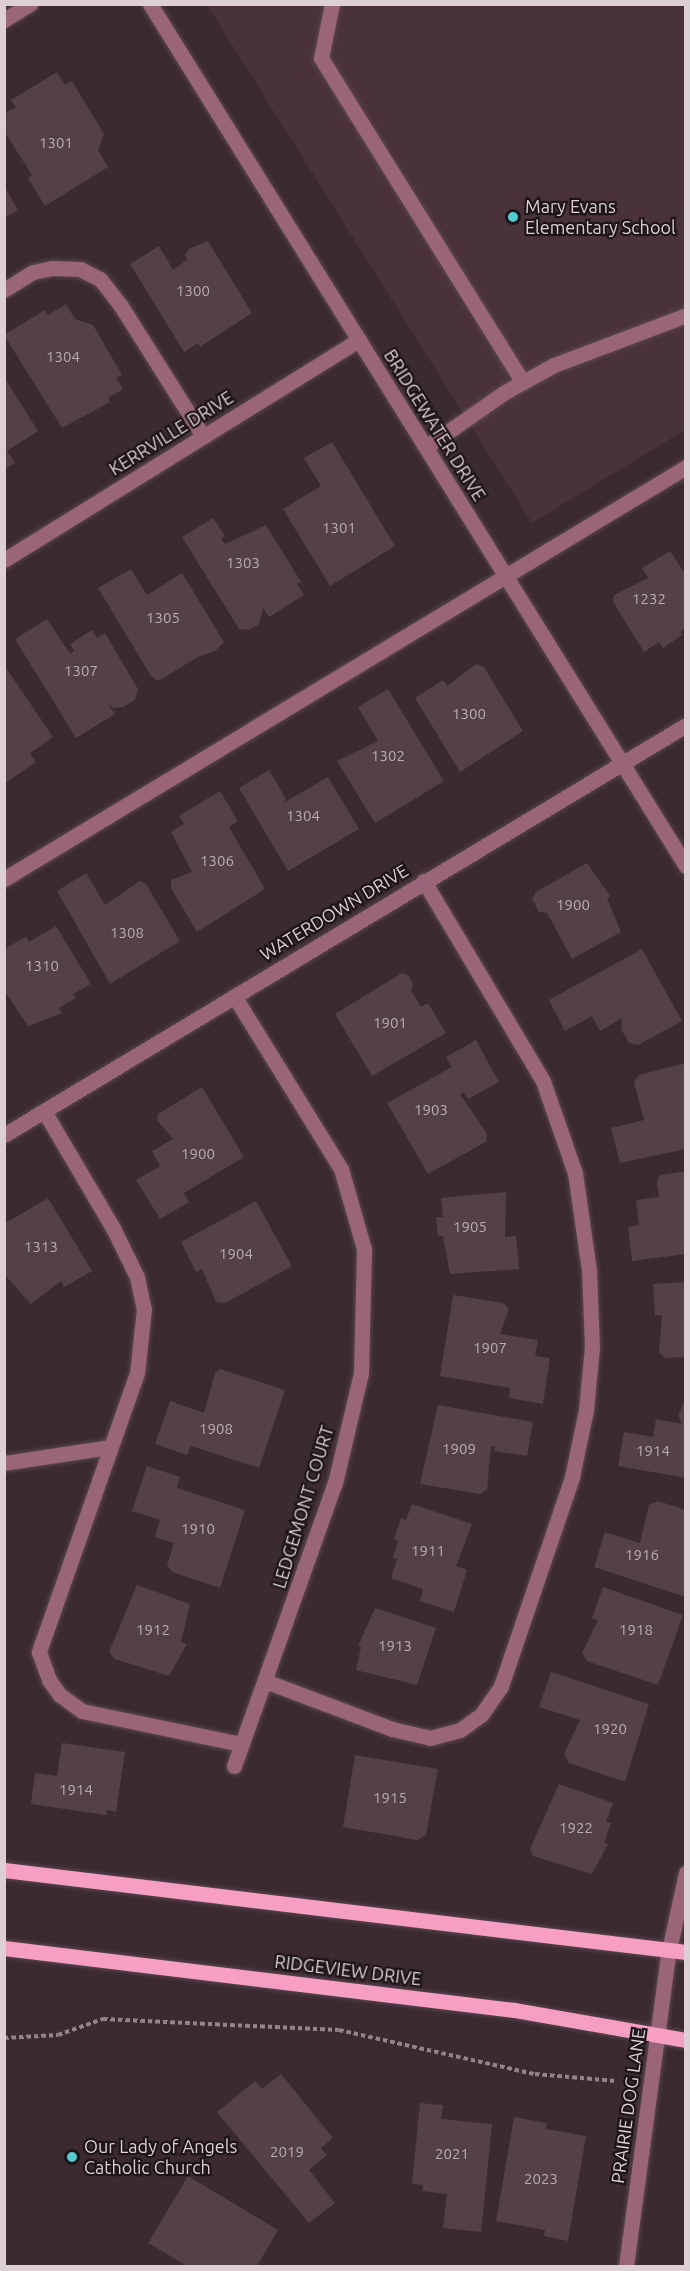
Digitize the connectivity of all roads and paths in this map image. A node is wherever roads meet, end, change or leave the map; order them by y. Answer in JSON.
{"nodes":[{"id":1,"x":30,"y":4,"type":"edge"},
{"id":2,"x":150,"y":4,"type":"edge"},
{"id":3,"x":332,"y":4,"type":"edge"},
{"id":4,"x":4,"y":20,"type":"edge"},
{"id":5,"x":4,"y":290,"type":"edge"},
{"id":6,"x":686,"y":315,"type":"edge"},
{"id":7,"x":359,"y":340,"type":"junction"},
{"id":8,"x":523,"y":382,"type":"junction"},
{"id":9,"x":203,"y":436,"type":"junction"},
{"id":10,"x":426,"y":447,"type":"junction"},
{"id":11,"x":686,"y":467,"type":"edge"},
{"id":12,"x":4,"y":560,"type":"edge"},
{"id":13,"x":507,"y":578,"type":"junction"},
{"id":14,"x":686,"y":725,"type":"edge"},
{"id":15,"x":622,"y":763,"type":"junction"},
{"id":16,"x":686,"y":866,"type":"edge"},
{"id":17,"x":4,"y":879,"type":"edge"},
{"id":18,"x":424,"y":881,"type":"junction"},
{"id":19,"x":234,"y":996,"type":"junction"},
{"id":20,"x":44,"y":1111,"type":"junction"},
{"id":21,"x":4,"y":1135,"type":"edge"},
{"id":22,"x":110,"y":1447,"type":"junction"},
{"id":23,"x":4,"y":1463,"type":"edge"},
{"id":24,"x":265,"y":1682,"type":"junction"},
{"id":25,"x":242,"y":1744,"type":"junction"},
{"id":26,"x":234,"y":1766,"type":"dead end"},
{"id":27,"x":4,"y":1870,"type":"edge"},
{"id":28,"x":686,"y":1873,"type":"edge"},
{"id":29,"x":4,"y":1948,"type":"edge"},
{"id":30,"x":669,"y":1950,"type":"junction"},
{"id":31,"x":686,"y":1952,"type":"edge"},
{"id":32,"x":658,"y":2037,"type":"junction"},
{"id":33,"x":4,"y":2038,"type":"edge"},
{"id":34,"x":686,"y":2040,"type":"edge"},
{"id":35,"x":616,"y":2081,"type":"dead end"},
{"id":36,"x":626,"y":2266,"type":"edge"}],
"edges":[{"from":1,"to":4,"type":"street"},
{"from":2,"to":7,"type":"street","name":"BRIDGEWATER DRIVE"},
{"from":3,"to":8,"type":"street"},
{"from":5,"to":9,"type":"street"},
{"from":6,"to":8,"type":"street"},
{"from":7,"to":9,"type":"street","name":"KERRVILLE DRIVE"},
{"from":7,"to":10,"type":"street","name":"BRIDGEWATER DRIVE"},
{"from":8,"to":10,"type":"street"},
{"from":9,"to":12,"type":"street","name":"KERRVILLE DRIVE"},
{"from":10,"to":13,"type":"street","name":"BRIDGEWATER DRIVE"},
{"from":11,"to":13,"type":"street"},
{"from":13,"to":15,"type":"street","name":"BRIDGEWATER DRIVE"},
{"from":13,"to":17,"type":"street"},
{"from":14,"to":15,"type":"street","name":"WATERDOWN DRIVE"},
{"from":15,"to":16,"type":"street","name":"BRIDGEWATER DRIVE"},
{"from":15,"to":18,"type":"street","name":"WATERDOWN DRIVE"},
{"from":18,"to":19,"type":"street","name":"WATERDOWN DRIVE"},
{"from":18,"to":24,"type":"street"},
{"from":19,"to":20,"type":"street","name":"WATERDOWN DRIVE"},
{"from":19,"to":24,"type":"street","name":"LEDGEMONT COURT"},
{"from":20,"to":21,"type":"street","name":"WATERDOWN DRIVE"},
{"from":20,"to":22,"type":"street"},
{"from":22,"to":23,"type":"street"},
{"from":22,"to":25,"type":"street"},
{"from":24,"to":25,"type":"street","name":"LEDGEMONT COURT"},
{"from":25,"to":26,"type":"street","name":"LEDGEMONT COURT"},
{"from":27,"to":30,"type":"main road"},
{"from":28,"to":30,"type":"street"},
{"from":29,"to":32,"type":"main road","name":"RIDGEVIEW DRIVE"},
{"from":30,"to":31,"type":"main road"},
{"from":30,"to":32,"type":"street","name":"PRAIRIE DOG LANE"},
{"from":32,"to":34,"type":"main road","name":"RIDGEVIEW DRIVE"},
{"from":32,"to":36,"type":"street","name":"PRAIRIE DOG LANE"},
{"from":33,"to":35,"type":"path"}]}
